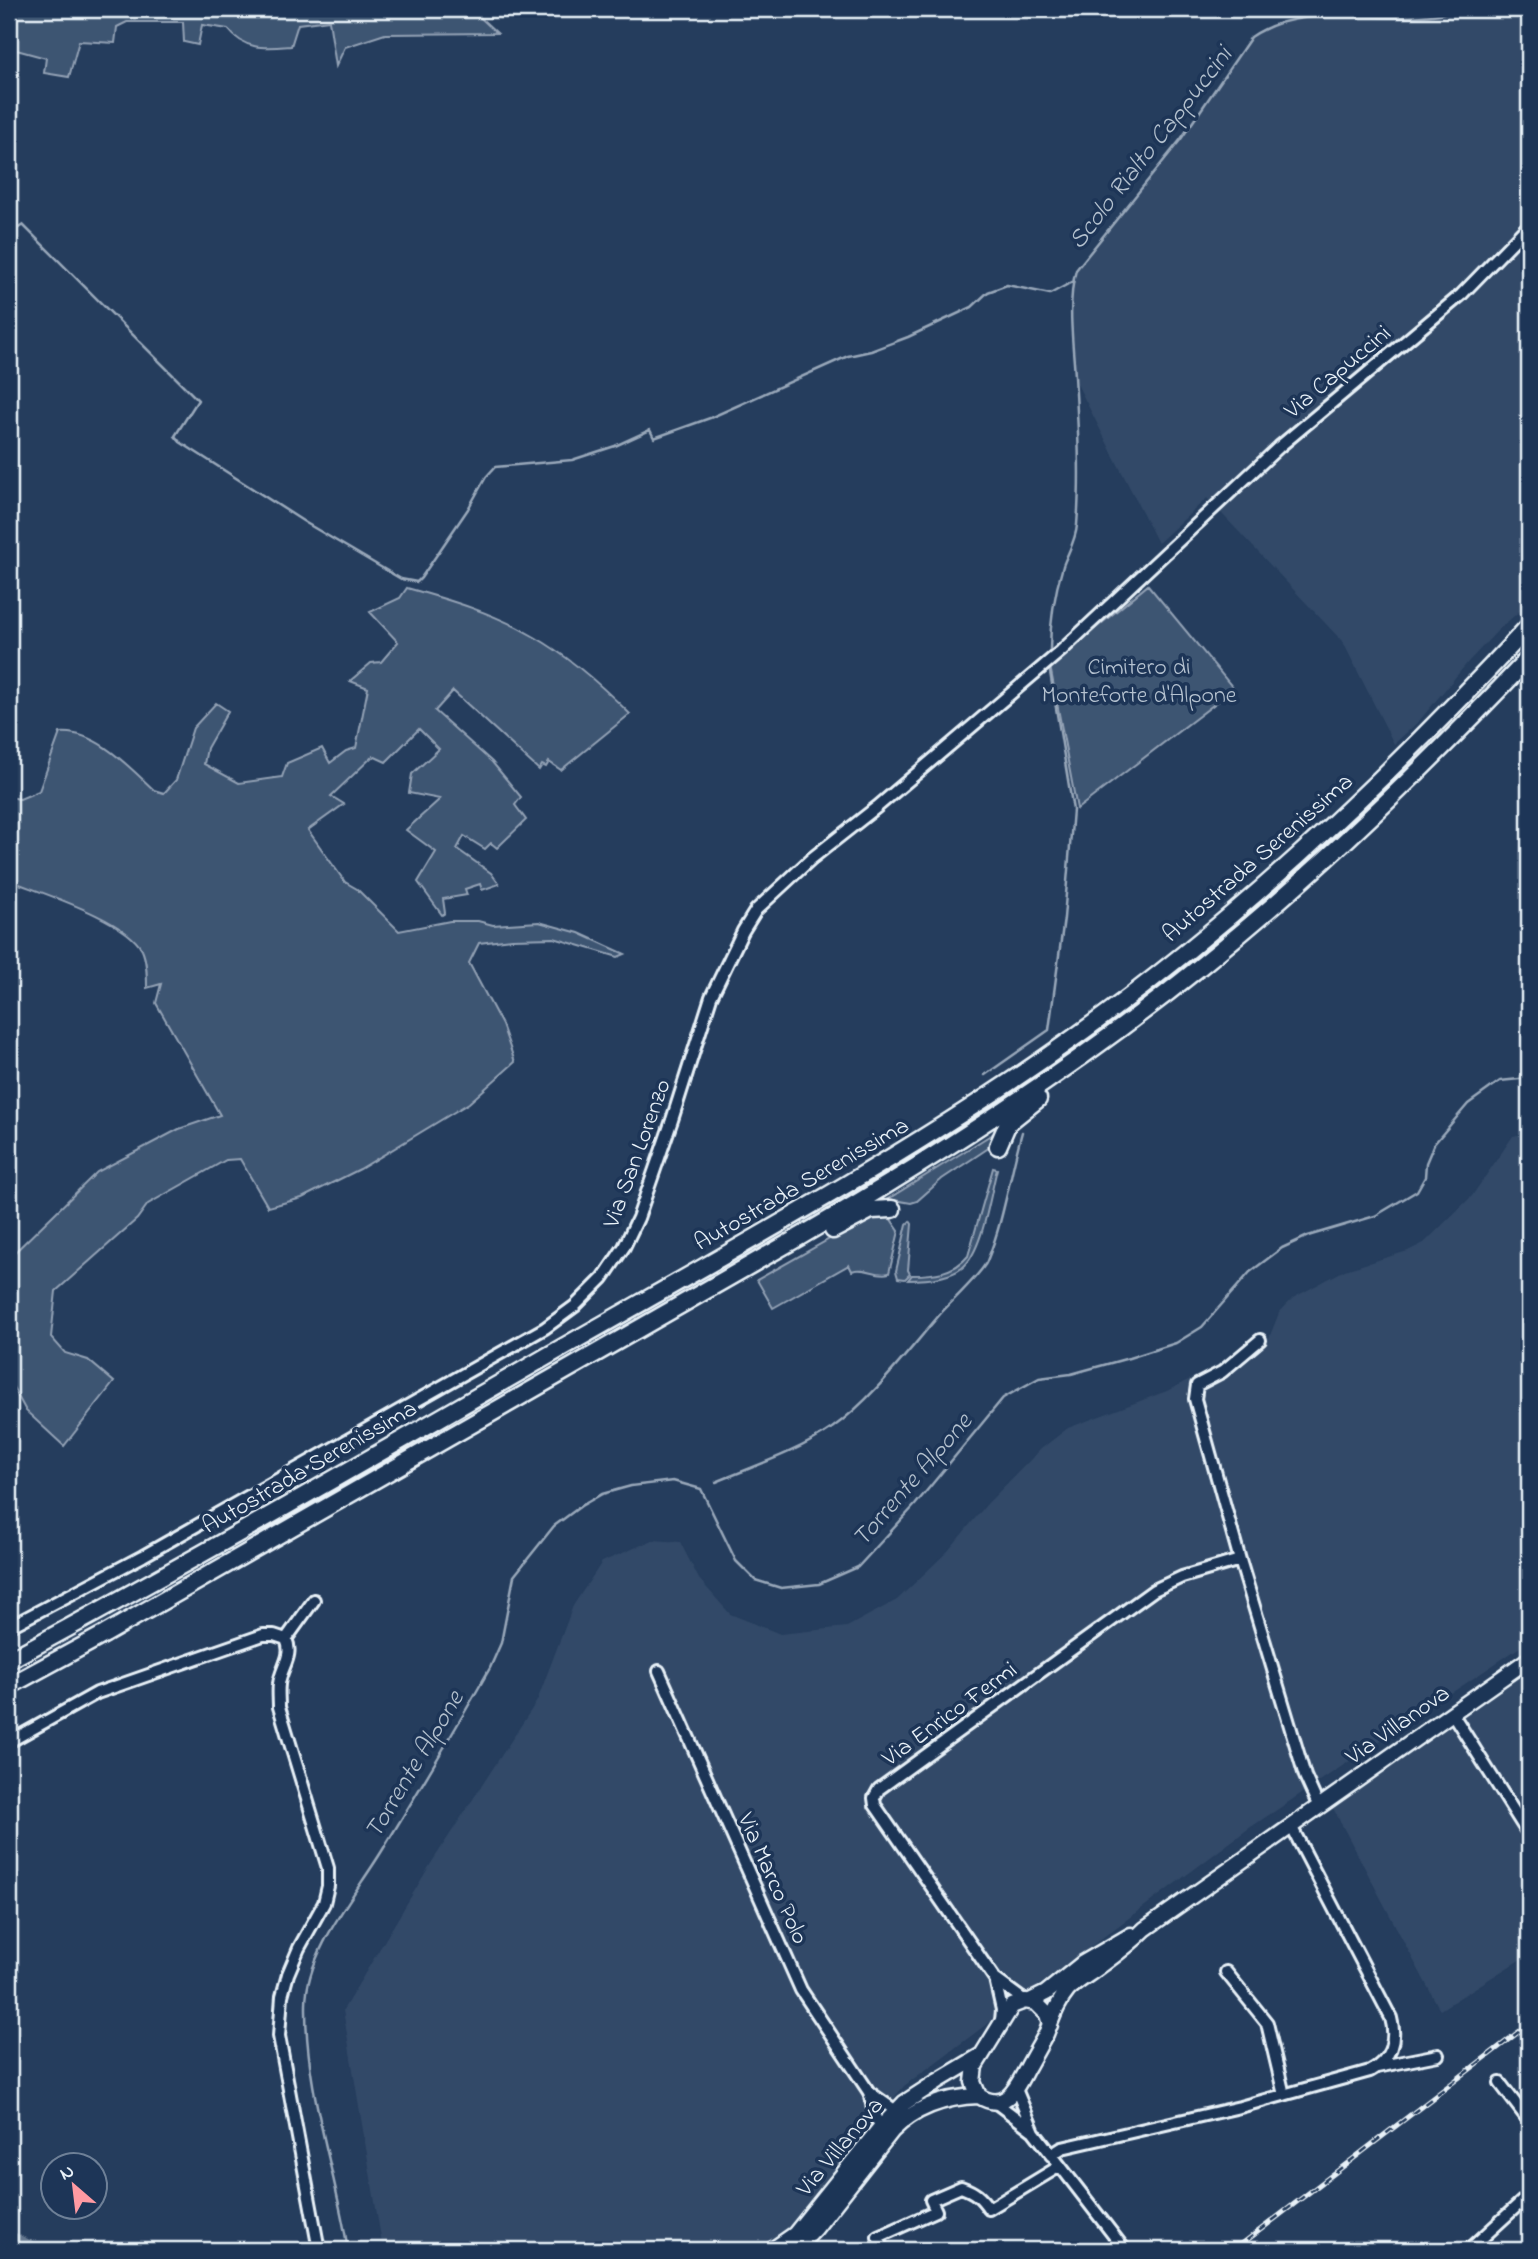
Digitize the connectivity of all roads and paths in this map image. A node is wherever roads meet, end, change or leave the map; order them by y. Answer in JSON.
{"nodes":[{"id":1,"x":1529,"y":225,"type":"edge"},
{"id":2,"x":1171,"y":548,"type":"joint"},
{"id":3,"x":1529,"y":626,"type":"edge"},
{"id":4,"x":1529,"y":658,"type":"edge"},
{"id":5,"x":1068,"y":1067,"type":"junction"},
{"id":6,"x":998,"y":1146,"type":"dead end"},
{"id":7,"x":892,"y":1209,"type":"dead end"},
{"id":8,"x":768,"y":1254,"type":"junction"},
{"id":9,"x":1260,"y":1340,"type":"dead end"},
{"id":10,"x":1240,"y":1560,"type":"junction"},
{"id":11,"x":314,"y":1600,"type":"dead end"},
{"id":12,"x":9,"y":1627,"type":"edge"},
{"id":13,"x":286,"y":1639,"type":"junction"},
{"id":14,"x":1529,"y":1659,"type":"edge"},
{"id":15,"x":9,"y":1660,"type":"edge"},
{"id":16,"x":659,"y":1671,"type":"dead end"},
{"id":17,"x":9,"y":1686,"type":"edge"},
{"id":18,"x":1452,"y":1713,"type":"junction"},
{"id":19,"x":9,"y":1742,"type":"edge"},
{"id":20,"x":1320,"y":1807,"type":"junction"},
{"id":21,"x":1291,"y":1826,"type":"junction"},
{"id":22,"x":1529,"y":1835,"type":"edge"},
{"id":23,"x":1145,"y":1929,"type":"junction"},
{"id":24,"x":1226,"y":1972,"type":"dead end"},
{"id":25,"x":995,"y":1979,"type":"junction"},
{"id":26,"x":1028,"y":2001,"type":"junction"},
{"id":27,"x":1001,"y":2021,"type":"junction"},
{"id":28,"x":1050,"y":2025,"type":"junction"},
{"id":29,"x":1438,"y":2055,"type":"dead end"},
{"id":30,"x":981,"y":2056,"type":"junction"},
{"id":31,"x":1377,"y":2067,"type":"junction"},
{"id":32,"x":1500,"y":2083,"type":"dead end"},
{"id":33,"x":1016,"y":2089,"type":"junction"},
{"id":34,"x":869,"y":2092,"type":"junction"},
{"id":35,"x":1284,"y":2095,"type":"junction"},
{"id":36,"x":979,"y":2096,"type":"junction"},
{"id":37,"x":995,"y":2102,"type":"junction"},
{"id":38,"x":897,"y":2111,"type":"junction"},
{"id":39,"x":1529,"y":2121,"type":"edge"},
{"id":40,"x":882,"y":2126,"type":"junction"},
{"id":41,"x":1034,"y":2132,"type":"junction"},
{"id":42,"x":1051,"y":2155,"type":"junction"},
{"id":43,"x":1059,"y":2166,"type":"junction"},
{"id":44,"x":1529,"y":2195,"type":"edge"},
{"id":45,"x":319,"y":2250,"type":"edge"},
{"id":46,"x":772,"y":2250,"type":"edge"},
{"id":47,"x":794,"y":2250,"type":"edge"},
{"id":48,"x":884,"y":2250,"type":"edge"},
{"id":49,"x":1125,"y":2250,"type":"edge"},
{"id":50,"x":1469,"y":2250,"type":"edge"}],
"edges":[{"from":1,"to":2,"type":"street","name":"Via Capuccini"},
{"from":2,"to":12,"type":"street","name":"Via San Lorenzo"},
{"from":3,"to":15,"type":"highway","name":"Autostrada Serenissima"},
{"from":4,"to":5,"type":"highway","name":"Autostrada Serenissima"},
{"from":5,"to":6,"type":"highway"},
{"from":5,"to":8,"type":"highway","name":"Autostrada Serenissima"},
{"from":7,"to":8,"type":"highway"},
{"from":8,"to":17,"type":"highway","name":"Autostrada Serenissima"},
{"from":9,"to":10,"type":"street"},
{"from":10,"to":20,"type":"street"},
{"from":10,"to":25,"type":"street","name":"Via Enrico Fermi"},
{"from":11,"to":13,"type":"street"},
{"from":13,"to":19,"type":"street"},
{"from":13,"to":45,"type":"street"},
{"from":14,"to":18,"type":"main road","name":"Via Villanova"},
{"from":16,"to":34,"type":"street","name":"Via Marco Polo"},
{"from":18,"to":20,"type":"main road","name":"Via Villanova"},
{"from":18,"to":22,"type":"street"},
{"from":20,"to":21,"type":"main road","name":"Via Villanova"},
{"from":21,"to":23,"type":"main road","name":"Via Villanova"},
{"from":21,"to":31,"type":"street"},
{"from":23,"to":26,"type":"main road","name":"Via Villanova"},
{"from":23,"to":28,"type":"main road","name":"Via Villanova"},
{"from":24,"to":35,"type":"street"},
{"from":25,"to":26,"type":"street","name":"Via Enrico Fermi"},
{"from":25,"to":27,"type":"street","name":"Via Enrico Fermi"},
{"from":26,"to":27,"type":"main road","name":"Via Villanova"},
{"from":26,"to":28,"type":"main road"},
{"from":27,"to":30,"type":"main road"},
{"from":28,"to":33,"type":"main road","name":"Via Villanova"},
{"from":29,"to":31,"type":"street"},
{"from":30,"to":36,"type":"main road"},
{"from":30,"to":38,"type":"main road","name":"Via Villanova"},
{"from":31,"to":35,"type":"street"},
{"from":32,"to":39,"type":"street"},
{"from":33,"to":37,"type":"main road"},
{"from":33,"to":41,"type":"street"},
{"from":34,"to":38,"type":"street","name":"Via Marco Polo"},
{"from":34,"to":40,"type":"street","name":"Via Marco Polo"},
{"from":35,"to":42,"type":"street"},
{"from":36,"to":37,"type":"main road"},
{"from":36,"to":47,"type":"main road","name":"Via Villanova"},
{"from":37,"to":41,"type":"street"},
{"from":38,"to":40,"type":"main road","name":"Via Villanova"},
{"from":40,"to":46,"type":"main road","name":"Via Villanova"},
{"from":41,"to":42,"type":"street"},
{"from":42,"to":43,"type":"street"},
{"from":43,"to":48,"type":"street"},
{"from":43,"to":49,"type":"street"},
{"from":44,"to":50,"type":"street"}]}
